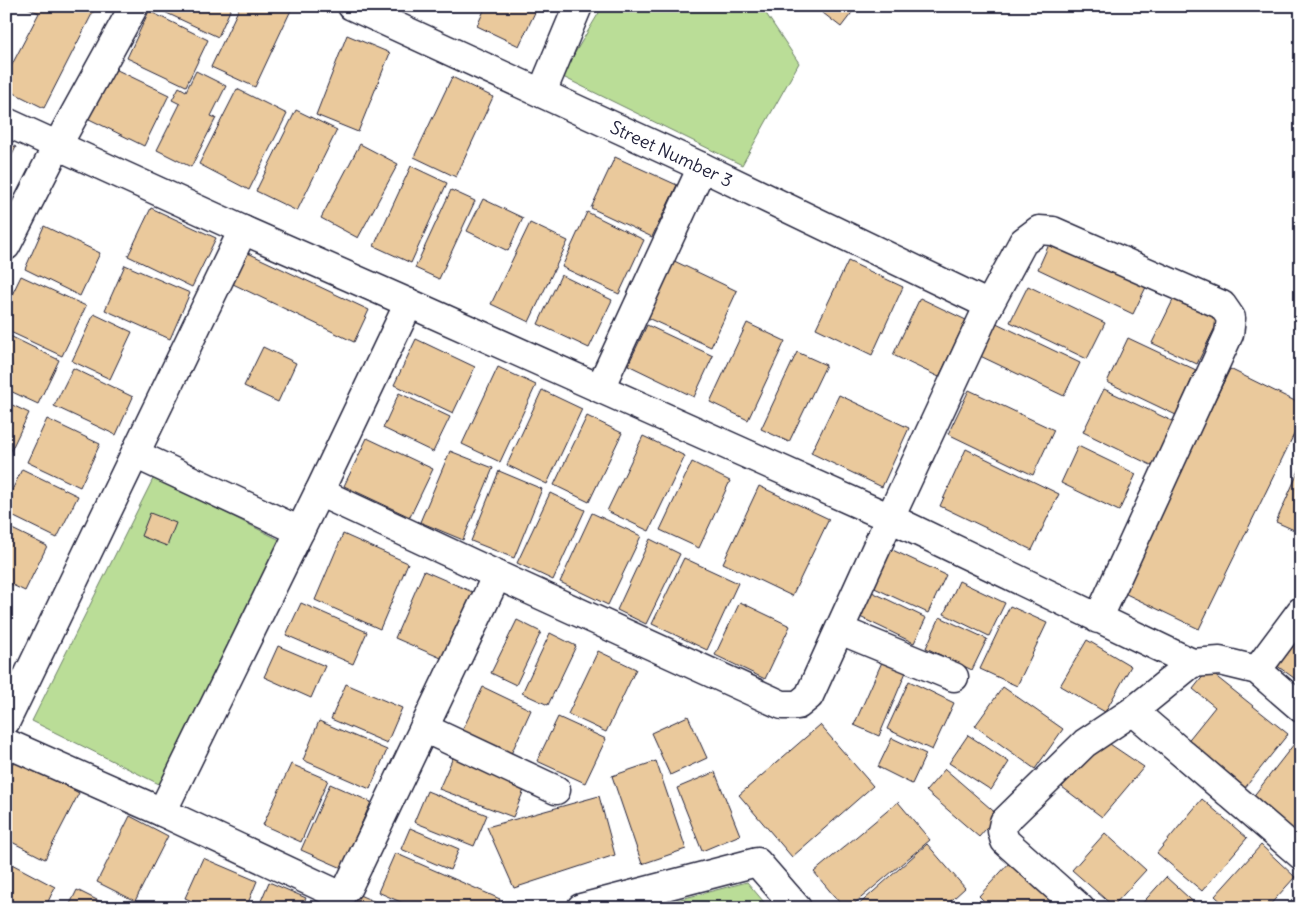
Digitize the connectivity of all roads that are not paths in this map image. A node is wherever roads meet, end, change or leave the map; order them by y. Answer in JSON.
{"nodes":[{"id":1,"x":134,"y":6,"type":"edge"},
{"id":2,"x":352,"y":6,"type":"edge"},
{"id":3,"x":578,"y":6,"type":"edge"},
{"id":4,"x":542,"y":92,"type":"junction"},
{"id":5,"x":6,"y":122,"type":"edge"},
{"id":6,"x":57,"y":146,"type":"junction"},
{"id":7,"x":702,"y":166,"type":"junction"},
{"id":8,"x":243,"y":230,"type":"junction"},
{"id":9,"x":6,"y":246,"type":"edge"},
{"id":10,"x":409,"y":303,"type":"junction"},
{"id":11,"x":989,"y":305,"type":"junction"},
{"id":12,"x":600,"y":388,"type":"junction"},
{"id":13,"x":135,"y":454,"type":"junction"},
{"id":14,"x":320,"y":492,"type":"junction"},
{"id":15,"x":890,"y":518,"type":"junction"},
{"id":16,"x":300,"y":531,"type":"junction"},
{"id":17,"x":497,"y":575,"type":"junction"},
{"id":18,"x":1301,"y":611,"type":"edge"},
{"id":19,"x":1098,"y":618,"type":"junction"},
{"id":20,"x":840,"y":630,"type":"junction"},
{"id":21,"x":1192,"y":663,"type":"junction"},
{"id":22,"x":1257,"y":670,"type":"junction"},
{"id":23,"x":954,"y":678,"type":"dead end"},
{"id":24,"x":1301,"y":708,"type":"edge"},
{"id":25,"x":1133,"y":711,"type":"junction"},
{"id":26,"x":6,"y":721,"type":"edge"},
{"id":27,"x":424,"y":728,"type":"junction"},
{"id":28,"x":6,"y":744,"type":"edge"},
{"id":29,"x":556,"y":790,"type":"dead end"},
{"id":30,"x":162,"y":812,"type":"junction"},
{"id":31,"x":1301,"y":855,"type":"edge"},
{"id":32,"x":582,"y":908,"type":"edge"},
{"id":33,"x":797,"y":908,"type":"edge"},
{"id":34,"x":1080,"y":908,"type":"edge"}],
"edges":[{"from":1,"to":6,"type":"street"},
{"from":2,"to":4,"type":"street","name":"Street Number 3"},
{"from":3,"to":4,"type":"street"},
{"from":4,"to":7,"type":"street","name":"Street Number 3"},
{"from":5,"to":6,"type":"street"},
{"from":6,"to":8,"type":"street"},
{"from":6,"to":9,"type":"street"},
{"from":7,"to":11,"type":"street","name":"Street Number 3"},
{"from":7,"to":12,"type":"street"},
{"from":8,"to":10,"type":"street"},
{"from":8,"to":13,"type":"street"},
{"from":10,"to":12,"type":"street"},
{"from":10,"to":14,"type":"street"},
{"from":11,"to":15,"type":"street"},
{"from":11,"to":19,"type":"street"},
{"from":12,"to":15,"type":"street"},
{"from":13,"to":16,"type":"street"},
{"from":13,"to":26,"type":"street"},
{"from":14,"to":16,"type":"street"},
{"from":14,"to":17,"type":"street"},
{"from":15,"to":19,"type":"street"},
{"from":15,"to":20,"type":"street"},
{"from":16,"to":30,"type":"street"},
{"from":17,"to":20,"type":"street"},
{"from":17,"to":27,"type":"street"},
{"from":18,"to":22,"type":"street"},
{"from":19,"to":21,"type":"street"},
{"from":20,"to":23,"type":"street"},
{"from":21,"to":22,"type":"street"},
{"from":21,"to":25,"type":"street"},
{"from":22,"to":24,"type":"street"},
{"from":25,"to":31,"type":"street"},
{"from":25,"to":34,"type":"street"},
{"from":27,"to":29,"type":"street"},
{"from":27,"to":30,"type":"street"},
{"from":28,"to":30,"type":"street"},
{"from":32,"to":33,"type":"street"}]}
